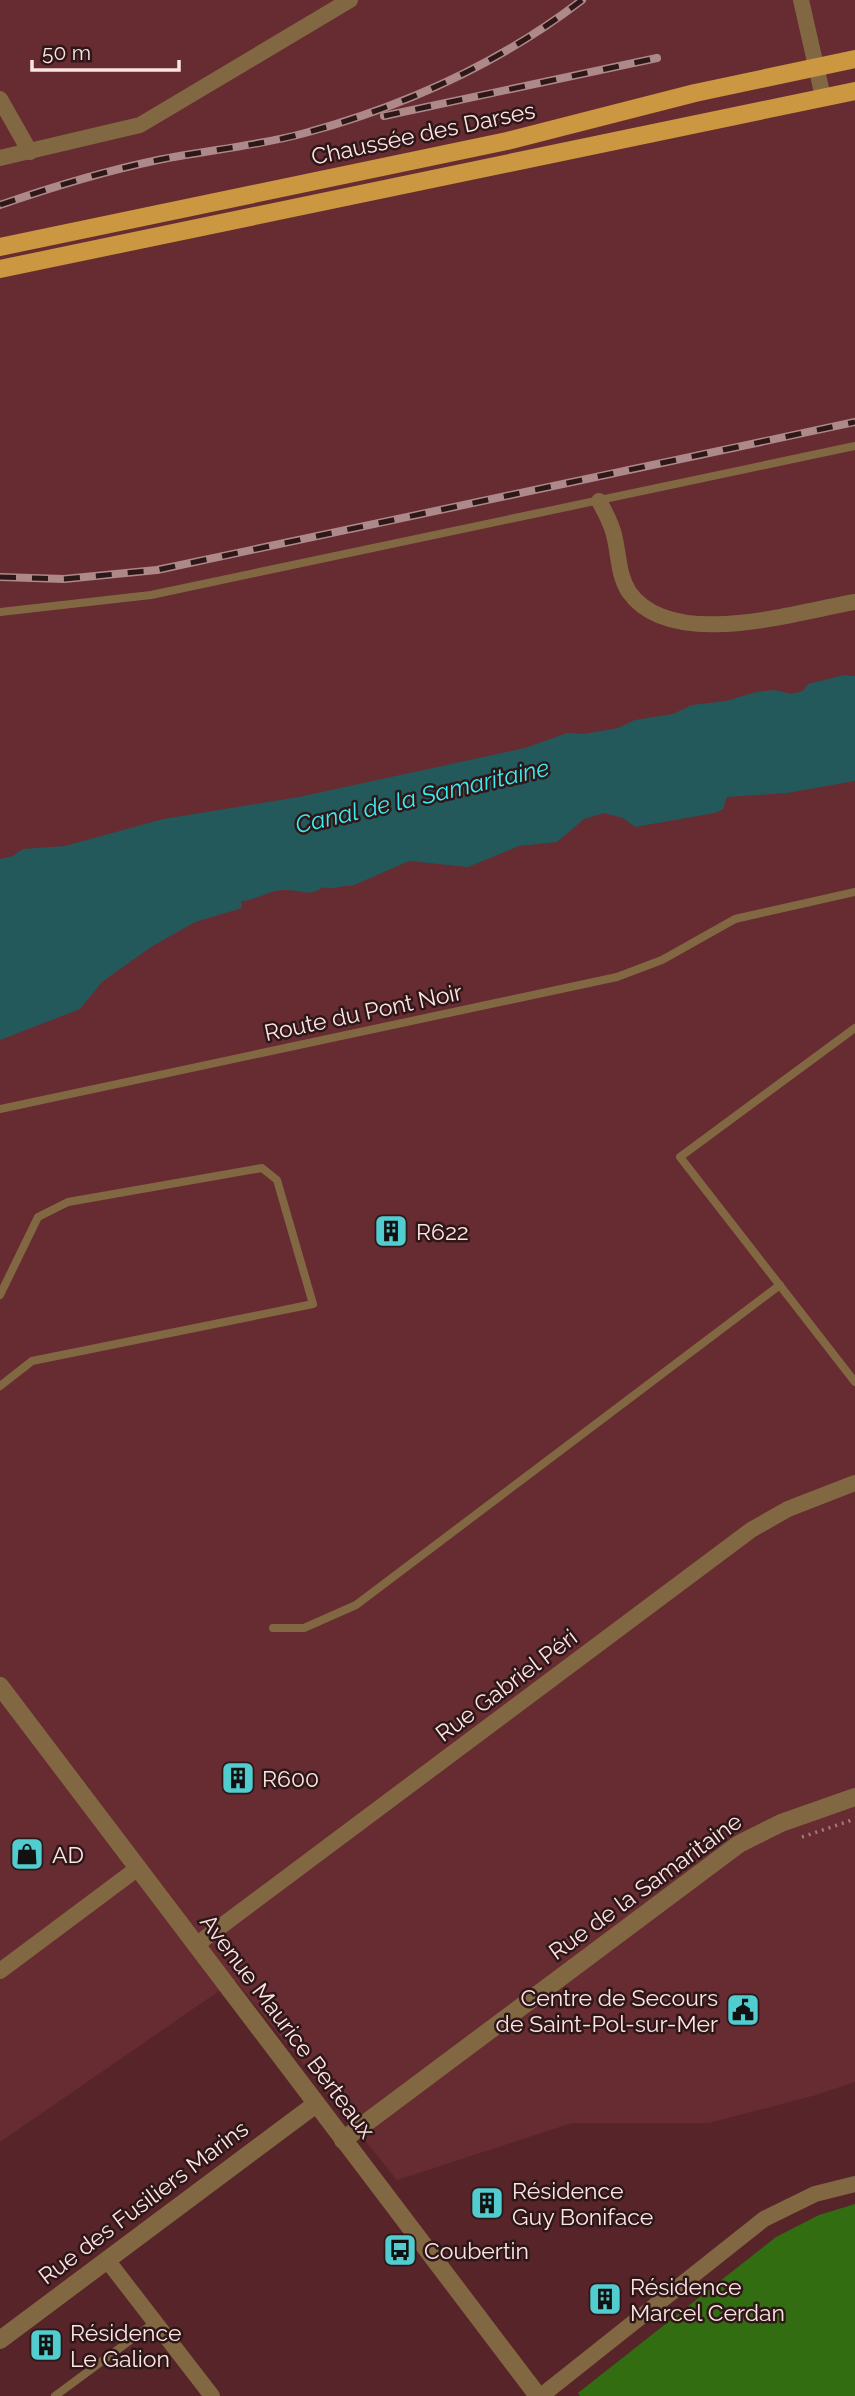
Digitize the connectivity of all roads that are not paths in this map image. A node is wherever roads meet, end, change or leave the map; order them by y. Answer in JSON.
{"nodes":[{"id":1,"x":350,"y":0,"type":"edge"},
{"id":2,"x":801,"y":0,"type":"edge"},
{"id":3,"x":855,"y":59,"type":"edge"},
{"id":4,"x":817,"y":67,"type":"junction"},
{"id":5,"x":855,"y":91,"type":"edge"},
{"id":6,"x":824,"y":97,"type":"junction"},
{"id":7,"x":0,"y":99,"type":"edge"},
{"id":8,"x":30,"y":152,"type":"junction"},
{"id":9,"x":0,"y":158,"type":"edge"},
{"id":10,"x":0,"y":247,"type":"edge"},
{"id":11,"x":0,"y":269,"type":"edge"},
{"id":12,"x":855,"y":446,"type":"edge"},
{"id":13,"x":599,"y":501,"type":"junction"},
{"id":14,"x":855,"y":601,"type":"edge"},
{"id":15,"x":0,"y":612,"type":"edge"},
{"id":16,"x":855,"y":892,"type":"edge"},
{"id":17,"x":855,"y":1028,"type":"edge"},
{"id":18,"x":0,"y":1109,"type":"edge"},
{"id":19,"x":780,"y":1285,"type":"junction"},
{"id":20,"x":0,"y":1295,"type":"edge"},
{"id":21,"x":855,"y":1382,"type":"edge"},
{"id":22,"x":0,"y":1386,"type":"edge"},
{"id":23,"x":855,"y":1483,"type":"edge"},
{"id":24,"x":273,"y":1628,"type":"dead end"},
{"id":25,"x":0,"y":1686,"type":"edge"},
{"id":26,"x":855,"y":1797,"type":"edge"},
{"id":27,"x":138,"y":1868,"type":"junction"},
{"id":28,"x":196,"y":1945,"type":"junction"},
{"id":29,"x":0,"y":1971,"type":"edge"},
{"id":30,"x":316,"y":2104,"type":"junction"},
{"id":31,"x":343,"y":2140,"type":"junction"},
{"id":32,"x":855,"y":2184,"type":"edge"},
{"id":33,"x":107,"y":2260,"type":"junction"},
{"id":34,"x":155,"y":2322,"type":"junction"},
{"id":35,"x":0,"y":2340,"type":"edge"},
{"id":36,"x":55,"y":2396,"type":"edge"},
{"id":37,"x":212,"y":2396,"type":"edge"},
{"id":38,"x":539,"y":2396,"type":"edge"}],
"edges":[{"from":1,"to":8,"type":"street"},
{"from":2,"to":4,"type":"street"},
{"from":3,"to":4,"type":"main road","name":"Chaussée des Darses"},
{"from":4,"to":6,"type":"street"},
{"from":4,"to":10,"type":"main road","name":"Chaussée des Darses"},
{"from":5,"to":6,"type":"main road","name":"Chaussée des Darses"},
{"from":6,"to":11,"type":"main road","name":"Chaussée des Darses"},
{"from":7,"to":8,"type":"street"},
{"from":8,"to":9,"type":"street"},
{"from":12,"to":13,"type":"lane"},
{"from":13,"to":14,"type":"street"},
{"from":13,"to":15,"type":"lane"},
{"from":16,"to":18,"type":"lane","name":"Route du Pont Noir"},
{"from":17,"to":19,"type":"lane"},
{"from":19,"to":21,"type":"lane"},
{"from":19,"to":24,"type":"lane"},
{"from":20,"to":22,"type":"lane"},
{"from":23,"to":28,"type":"street","name":"Rue Gabriel Péri"},
{"from":25,"to":27,"type":"street","name":"Avenue Maurice Berteaux"},
{"from":26,"to":31,"type":"street","name":"Rue de la Samaritaine"},
{"from":27,"to":28,"type":"street","name":"Avenue Maurice Berteaux"},
{"from":27,"to":29,"type":"street"},
{"from":28,"to":30,"type":"street","name":"Avenue Maurice Berteaux"},
{"from":30,"to":31,"type":"street","name":"Avenue Maurice Berteaux"},
{"from":30,"to":33,"type":"street","name":"Rue des Fusiliers Marins"},
{"from":31,"to":38,"type":"street","name":"Avenue Maurice Berteaux"},
{"from":32,"to":38,"type":"street"},
{"from":33,"to":34,"type":"street"},
{"from":33,"to":35,"type":"street","name":"Rue des Fusiliers Marins"},
{"from":34,"to":36,"type":"lane"},
{"from":34,"to":37,"type":"street"}]}
